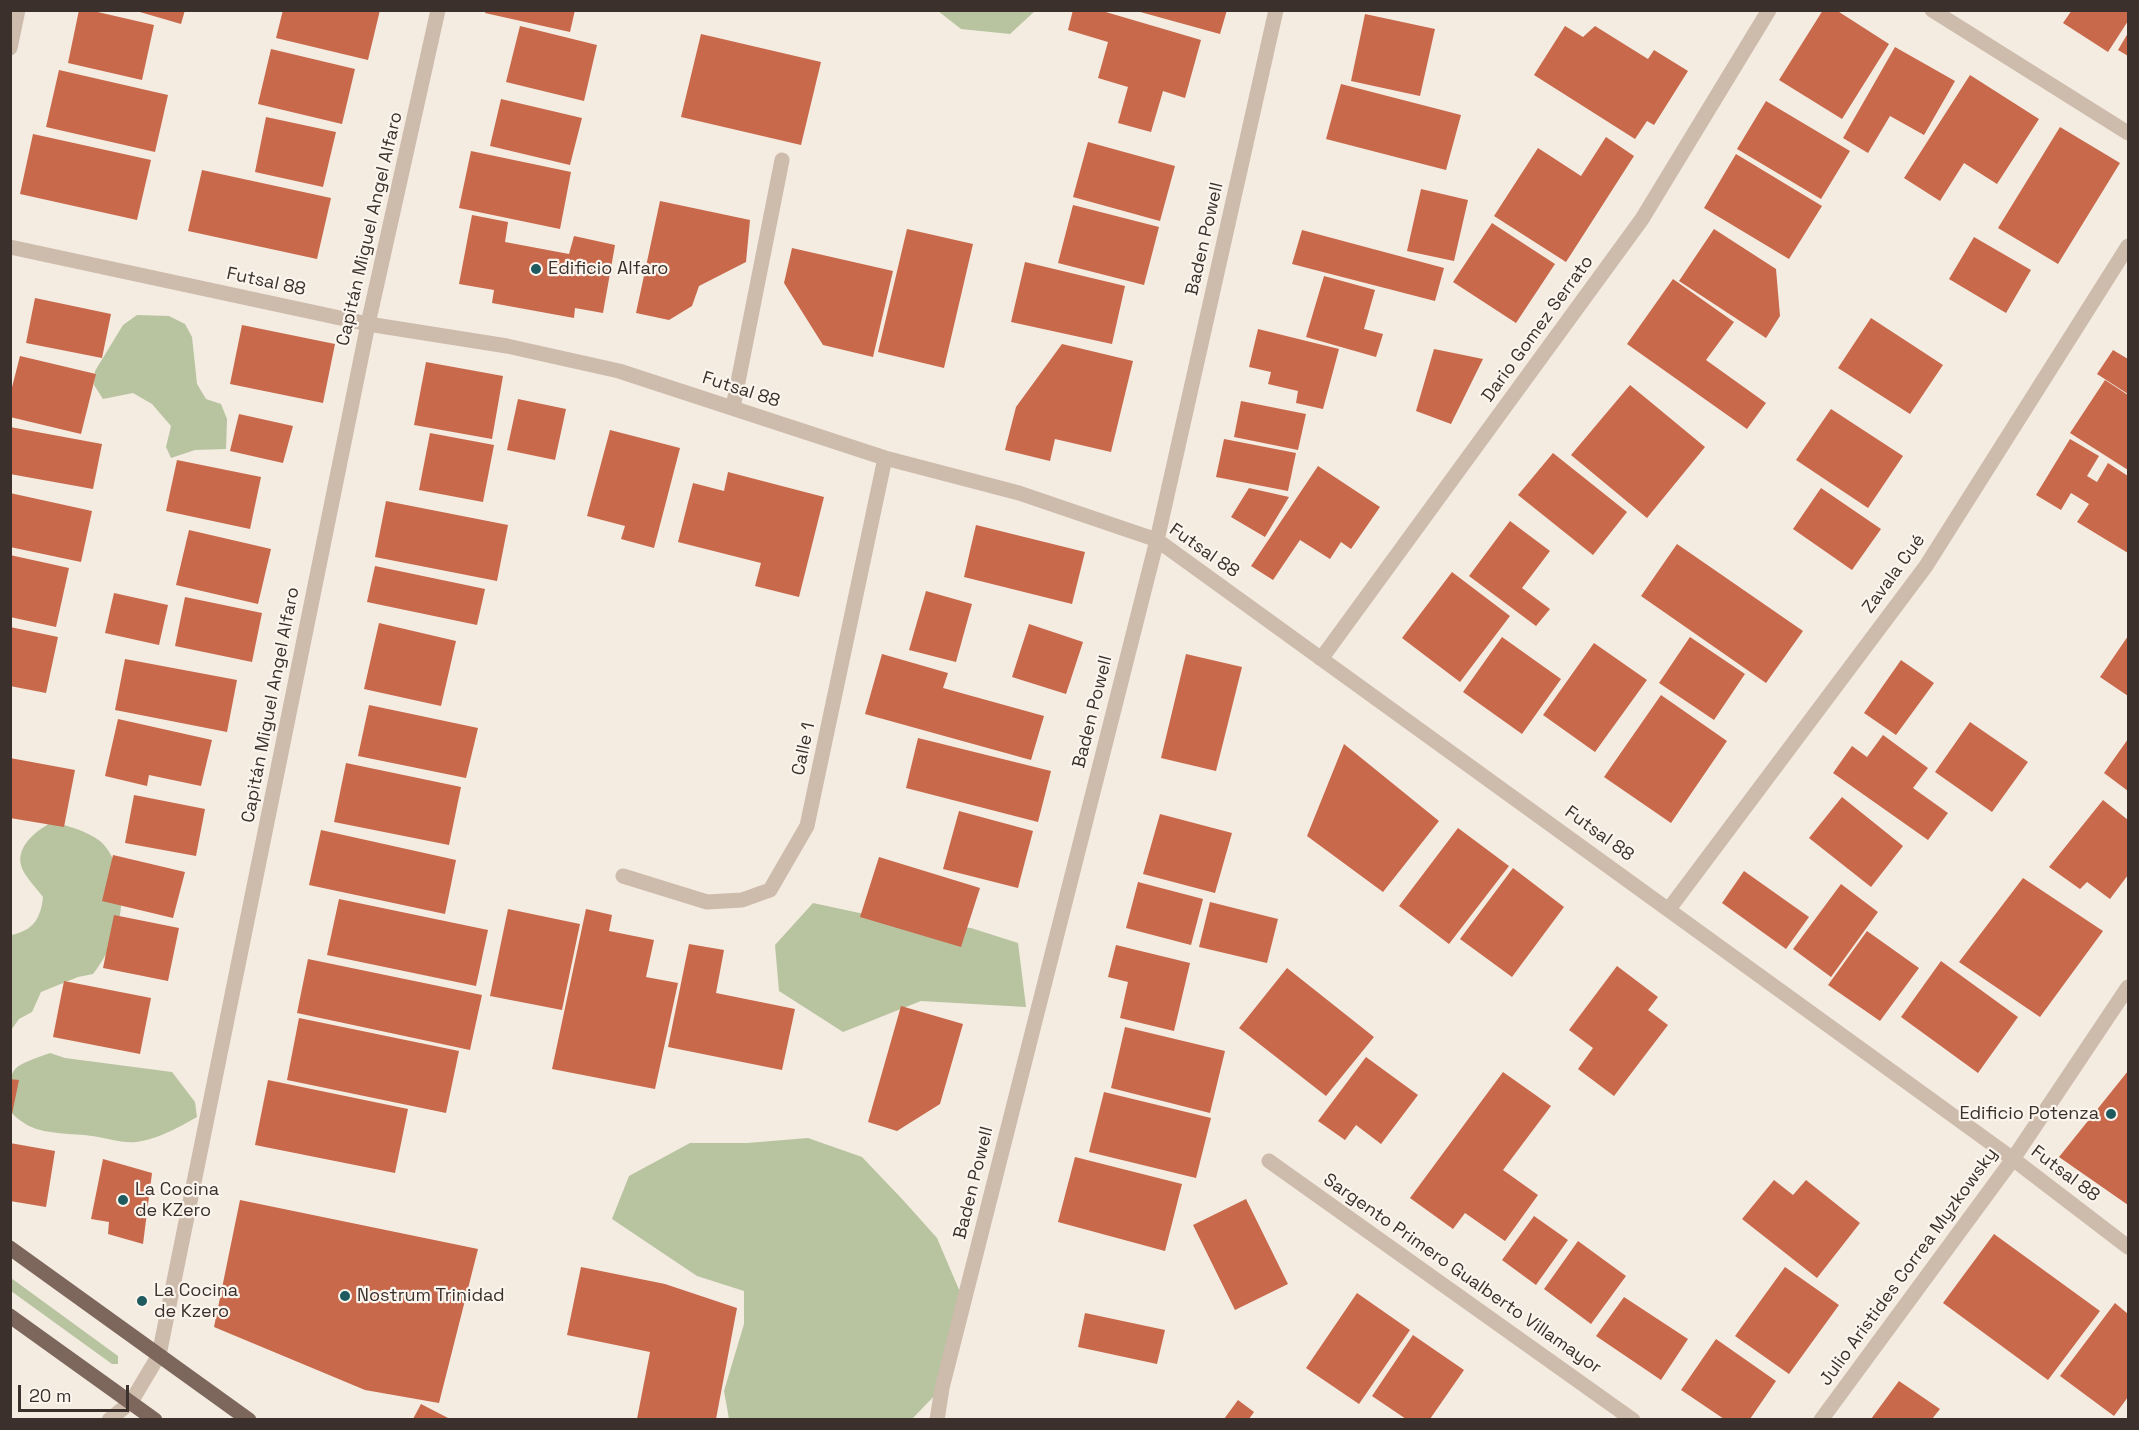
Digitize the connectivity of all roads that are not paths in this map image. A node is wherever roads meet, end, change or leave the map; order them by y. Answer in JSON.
{"nodes":[{"id":1,"x":18,"y":10,"type":"edge"},
{"id":2,"x":438,"y":10,"type":"edge"},
{"id":3,"x":1276,"y":10,"type":"edge"},
{"id":4,"x":1769,"y":10,"type":"edge"},
{"id":5,"x":1932,"y":10,"type":"edge"},
{"id":6,"x":10,"y":48,"type":"edge"},
{"id":7,"x":2128,"y":133,"type":"edge"},
{"id":8,"x":782,"y":160,"type":"dead end"},
{"id":9,"x":2128,"y":246,"type":"edge"},
{"id":10,"x":10,"y":247,"type":"edge"},
{"id":11,"x":368,"y":324,"type":"junction"},
{"id":12,"x":733,"y":407,"type":"junction"},
{"id":13,"x":885,"y":458,"type":"junction"},
{"id":14,"x":1157,"y":540,"type":"junction"},
{"id":15,"x":1321,"y":659,"type":"junction"},
{"id":16,"x":622,"y":876,"type":"dead end"},
{"id":17,"x":1670,"y":909,"type":"junction"},
{"id":18,"x":2128,"y":987,"type":"edge"},
{"id":19,"x":2013,"y":1159,"type":"junction"},
{"id":20,"x":1269,"y":1161,"type":"dead end"},
{"id":21,"x":10,"y":1248,"type":"edge"},
{"id":22,"x":2128,"y":1248,"type":"edge"},
{"id":23,"x":10,"y":1316,"type":"edge"},
{"id":24,"x":159,"y":1355,"type":"junction"},
{"id":25,"x":130,"y":1402,"type":"junction"},
{"id":26,"x":109,"y":1419,"type":"edge"},
{"id":27,"x":155,"y":1419,"type":"edge"},
{"id":28,"x":249,"y":1419,"type":"edge"},
{"id":29,"x":937,"y":1419,"type":"edge"},
{"id":30,"x":1633,"y":1419,"type":"edge"},
{"id":31,"x":1821,"y":1419,"type":"edge"}],
"edges":[{"from":1,"to":6,"type":"street"},
{"from":2,"to":11,"type":"street","name":"Capitán Miguel Angel Alfaro"},
{"from":3,"to":14,"type":"street","name":"Baden Powell"},
{"from":4,"to":15,"type":"street","name":"Dario Gomez Serrato"},
{"from":5,"to":7,"type":"street"},
{"from":8,"to":12,"type":"street"},
{"from":9,"to":17,"type":"street","name":"Zavala Cué"},
{"from":10,"to":11,"type":"street","name":"Futsal 88"},
{"from":11,"to":12,"type":"street","name":"Futsal 88"},
{"from":11,"to":24,"type":"street","name":"Capitán Miguel Angel Alfaro"},
{"from":12,"to":13,"type":"street","name":"Futsal 88"},
{"from":13,"to":14,"type":"street","name":"Futsal 88"},
{"from":13,"to":16,"type":"street","name":"Calle 1"},
{"from":14,"to":15,"type":"street","name":"Futsal 88"},
{"from":14,"to":29,"type":"street","name":"Baden Powell"},
{"from":15,"to":17,"type":"street","name":"Futsal 88"},
{"from":17,"to":19,"type":"street","name":"Futsal 88"},
{"from":18,"to":19,"type":"street","name":"Julio Aristides Correa Myzkowsky"},
{"from":19,"to":22,"type":"street","name":"Futsal 88"},
{"from":19,"to":31,"type":"street","name":"Julio Aristides Correa Myzkowsky"},
{"from":20,"to":30,"type":"street","name":"Sargento Primero Gualberto Villamayor"},
{"from":21,"to":24,"type":"main road"},
{"from":23,"to":25,"type":"main road"},
{"from":24,"to":25,"type":"street","name":"Capitán Miguel Angel Alfaro"},
{"from":24,"to":28,"type":"main road"},
{"from":25,"to":26,"type":"street","name":"Capitán Miguel Angel Alfaro"},
{"from":25,"to":27,"type":"main road"}]}
